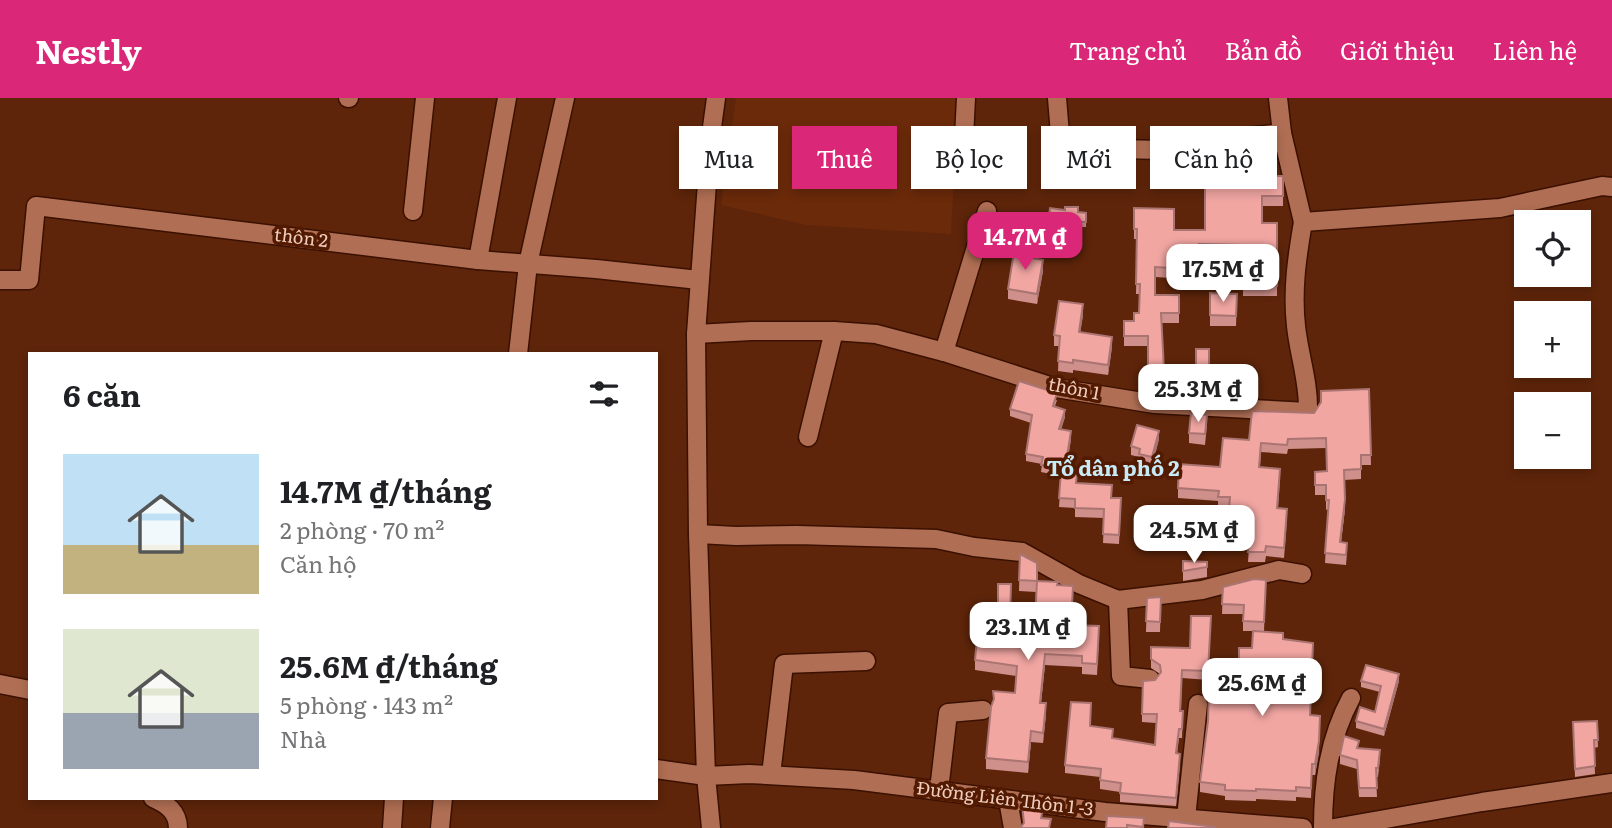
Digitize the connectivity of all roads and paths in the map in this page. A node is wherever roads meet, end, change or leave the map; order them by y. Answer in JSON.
{"nodes":[{"id":1,"x":425,"y":98,"type":"edge"},
{"id":2,"x":507,"y":98,"type":"edge"},
{"id":3,"x":565,"y":98,"type":"edge"},
{"id":4,"x":716,"y":98,"type":"edge"},
{"id":5,"x":966,"y":98,"type":"edge"},
{"id":6,"x":1057,"y":98,"type":"edge"},
{"id":7,"x":1278,"y":98,"type":"edge"},
{"id":8,"x":965,"y":126,"type":"edge"},
{"id":9,"x":1282,"y":133,"type":"junction"},
{"id":10,"x":1607,"y":187,"type":"edge"},
{"id":11,"x":413,"y":211,"type":"dead end"},
{"id":12,"x":987,"y":211,"type":"dead end"},
{"id":13,"x":1303,"y":222,"type":"junction"},
{"id":14,"x":478,"y":260,"type":"junction"},
{"id":15,"x":528,"y":264,"type":"junction"},
{"id":16,"x":0,"y":280,"type":"edge"},
{"id":17,"x":699,"y":280,"type":"junction"},
{"id":18,"x":834,"y":331,"type":"junction"},
{"id":19,"x":696,"y":334,"type":"junction"},
{"id":20,"x":518,"y":352,"type":"edge"},
{"id":21,"x":944,"y":352,"type":"junction"},
{"id":22,"x":808,"y":437,"type":"dead end"},
{"id":23,"x":698,"y":534,"type":"junction"},
{"id":24,"x":1302,"y":574,"type":"dead end"},
{"id":25,"x":1118,"y":600,"type":"junction"},
{"id":26,"x":866,"y":661,"type":"dead end"},
{"id":27,"x":1150,"y":678,"type":"edge"},
{"id":28,"x":0,"y":684,"type":"edge"},
{"id":29,"x":28,"y":690,"type":"edge"},
{"id":30,"x":1351,"y":698,"type":"dead end"},
{"id":31,"x":1198,"y":704,"type":"dead end"},
{"id":32,"x":983,"y":710,"type":"dead end"},
{"id":33,"x":658,"y":769,"type":"edge"},
{"id":34,"x":771,"y":775,"type":"junction"},
{"id":35,"x":706,"y":776,"type":"junction"},
{"id":36,"x":1612,"y":783,"type":"edge"},
{"id":37,"x":939,"y":790,"type":"junction"},
{"id":38,"x":157,"y":800,"type":"edge"},
{"id":39,"x":394,"y":800,"type":"edge"},
{"id":40,"x":443,"y":800,"type":"edge"},
{"id":41,"x":1008,"y":800,"type":"junction"},
{"id":42,"x":1186,"y":818,"type":"junction"},
{"id":43,"x":1102,"y":820,"type":"edge"},
{"id":44,"x":178,"y":828,"type":"edge"},
{"id":45,"x":392,"y":828,"type":"edge"},
{"id":46,"x":440,"y":828,"type":"edge"},
{"id":47,"x":711,"y":828,"type":"edge"},
{"id":48,"x":1013,"y":828,"type":"edge"},
{"id":49,"x":1303,"y":828,"type":"edge"},
{"id":50,"x":1323,"y":828,"type":"edge"},
{"id":51,"x":1334,"y":828,"type":"edge"}],
"edges":[{"from":1,"to":11,"type":"street"},
{"from":2,"to":14,"type":"street"},
{"from":3,"to":15,"type":"street"},
{"from":4,"to":17,"type":"street"},
{"from":5,"to":8,"type":"street"},
{"from":6,"to":9,"type":"street"},
{"from":7,"to":9,"type":"street","name":"thôn 1"},
{"from":9,"to":13,"type":"street","name":"thôn 1"},
{"from":10,"to":13,"type":"street"},
{"from":12,"to":21,"type":"street"},
{"from":13,"to":21,"type":"street","name":"thôn 1"},
{"from":14,"to":15,"type":"street"},
{"from":14,"to":16,"type":"street","name":"thôn 2"},
{"from":15,"to":17,"type":"street"},
{"from":15,"to":20,"type":"street"},
{"from":17,"to":19,"type":"street"},
{"from":18,"to":19,"type":"street","name":"thôn 1"},
{"from":18,"to":21,"type":"street","name":"thôn 1"},
{"from":18,"to":22,"type":"street"},
{"from":19,"to":23,"type":"street"},
{"from":23,"to":25,"type":"street"},
{"from":23,"to":35,"type":"street"},
{"from":24,"to":25,"type":"street"},
{"from":25,"to":27,"type":"street"},
{"from":26,"to":34,"type":"street"},
{"from":28,"to":29,"type":"street"},
{"from":30,"to":50,"type":"street"},
{"from":31,"to":42,"type":"street"},
{"from":32,"to":37,"type":"street"},
{"from":33,"to":35,"type":"street","name":"Đường Liên Thôn 1 -3"},
{"from":34,"to":35,"type":"street","name":"Đường Liên Thôn 1 -3"},
{"from":34,"to":37,"type":"street","name":"Đường Liên Thôn 1 -3"},
{"from":35,"to":47,"type":"street"},
{"from":36,"to":51,"type":"street"},
{"from":37,"to":41,"type":"street","name":"Đường Liên Thôn 1 -3"},
{"from":38,"to":44,"type":"street"},
{"from":39,"to":45,"type":"street"},
{"from":40,"to":46,"type":"street"},
{"from":41,"to":43,"type":"street","name":"Đường Liên Thôn 1 -3"},
{"from":41,"to":48,"type":"street"},
{"from":42,"to":43,"type":"street","name":"Đường Liên Thôn 1 -3"},
{"from":42,"to":49,"type":"street","name":"Đường Liên Thôn 1 -3"}]}
